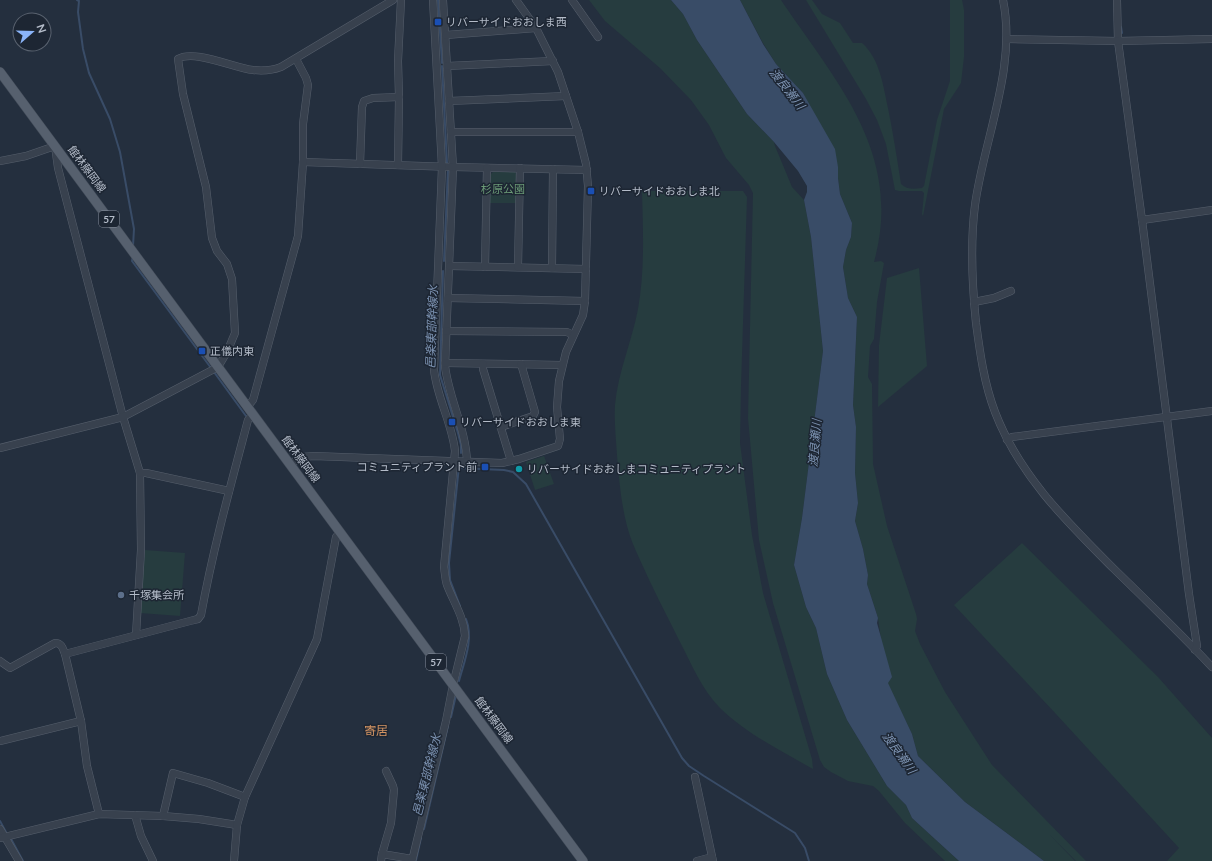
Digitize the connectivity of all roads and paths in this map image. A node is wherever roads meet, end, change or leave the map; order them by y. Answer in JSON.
{"nodes":[{"id":1,"x":393,"y":0,"type":"edge"},
{"id":2,"x":401,"y":0,"type":"edge"},
{"id":3,"x":433,"y":0,"type":"edge"},
{"id":4,"x":443,"y":0,"type":"edge"},
{"id":5,"x":449,"y":0,"type":"edge"},
{"id":6,"x":516,"y":0,"type":"edge"},
{"id":7,"x":572,"y":0,"type":"edge"},
{"id":8,"x":1003,"y":0,"type":"edge"},
{"id":9,"x":1116,"y":0,"type":"edge"},
{"id":10,"x":536,"y":28,"type":"junction"},
{"id":11,"x":446,"y":35,"type":"junction"},
{"id":12,"x":598,"y":37,"type":"dead end"},
{"id":13,"x":1212,"y":39,"type":"edge"},
{"id":14,"x":1007,"y":40,"type":"junction"},
{"id":15,"x":1118,"y":41,"type":"junction"},
{"id":16,"x":296,"y":59,"type":"junction"},
{"id":17,"x":553,"y":61,"type":"junction"},
{"id":18,"x":447,"y":66,"type":"junction"},
{"id":19,"x":0,"y":72,"type":"edge"},
{"id":20,"x":566,"y":96,"type":"junction"},
{"id":21,"x":399,"y":97,"type":"junction"},
{"id":22,"x":449,"y":101,"type":"junction"},
{"id":23,"x":451,"y":132,"type":"junction"},
{"id":24,"x":578,"y":132,"type":"junction"},
{"id":25,"x":55,"y":146,"type":"junction"},
{"id":26,"x":0,"y":161,"type":"edge"},
{"id":27,"x":303,"y":162,"type":"junction"},
{"id":28,"x":360,"y":164,"type":"junction"},
{"id":29,"x":398,"y":165,"type":"junction"},
{"id":30,"x":442,"y":167,"type":"junction"},
{"id":31,"x":453,"y":167,"type":"junction"},
{"id":32,"x":487,"y":168,"type":"junction"},
{"id":33,"x":520,"y":168,"type":"junction"},
{"id":34,"x":553,"y":169,"type":"junction"},
{"id":35,"x":587,"y":170,"type":"junction"},
{"id":36,"x":1212,"y":210,"type":"edge"},
{"id":37,"x":1142,"y":220,"type":"junction"},
{"id":38,"x":450,"y":266,"type":"junction"},
{"id":39,"x":484,"y":267,"type":"junction"},
{"id":40,"x":518,"y":267,"type":"junction"},
{"id":41,"x":552,"y":268,"type":"junction"},
{"id":42,"x":586,"y":269,"type":"junction"},
{"id":43,"x":1012,"y":291,"type":"dead end"},
{"id":44,"x":448,"y":298,"type":"junction"},
{"id":45,"x":585,"y":301,"type":"junction"},
{"id":46,"x":974,"y":302,"type":"junction"},
{"id":47,"x":446,"y":331,"type":"junction"},
{"id":48,"x":573,"y":335,"type":"junction"},
{"id":49,"x":445,"y":363,"type":"junction"},
{"id":50,"x":483,"y":364,"type":"junction"},
{"id":51,"x":521,"y":364,"type":"junction"},
{"id":52,"x":562,"y":366,"type":"junction"},
{"id":53,"x":218,"y":367,"type":"junction"},
{"id":54,"x":250,"y":410,"type":"junction"},
{"id":55,"x":1212,"y":411,"type":"edge"},
{"id":56,"x":123,"y":417,"type":"junction"},
{"id":57,"x":1167,"y":417,"type":"junction"},
{"id":58,"x":501,"y":427,"type":"junction"},
{"id":59,"x":1007,"y":440,"type":"junction"},
{"id":60,"x":0,"y":448,"type":"edge"},
{"id":61,"x":511,"y":461,"type":"junction"},
{"id":62,"x":455,"y":462,"type":"junction"},
{"id":63,"x":467,"y":462,"type":"junction"},
{"id":64,"x":290,"y":464,"type":"junction"},
{"id":65,"x":140,"y":473,"type":"junction"},
{"id":66,"x":229,"y":491,"type":"junction"},
{"id":67,"x":340,"y":532,"type":"junction"},
{"id":68,"x":136,"y":635,"type":"junction"},
{"id":69,"x":1195,"y":650,"type":"junction"},
{"id":70,"x":65,"y":654,"type":"junction"},
{"id":71,"x":0,"y":661,"type":"edge"},
{"id":72,"x":1212,"y":667,"type":"edge"},
{"id":73,"x":453,"y":685,"type":"junction"},
{"id":74,"x":81,"y":721,"type":"junction"},
{"id":75,"x":0,"y":741,"type":"edge"},
{"id":76,"x":386,"y":771,"type":"dead end"},
{"id":77,"x":695,"y":777,"type":"dead end"},
{"id":78,"x":245,"y":797,"type":"junction"},
{"id":79,"x":99,"y":814,"type":"junction"},
{"id":80,"x":135,"y":815,"type":"junction"},
{"id":81,"x":163,"y":816,"type":"junction"},
{"id":82,"x":237,"y":825,"type":"junction"},
{"id":83,"x":0,"y":829,"type":"edge"},
{"id":84,"x":2,"y":837,"type":"edge"},
{"id":85,"x":382,"y":858,"type":"edge"},
{"id":86,"x":713,"y":859,"type":"edge"},
{"id":87,"x":412,"y":860,"type":"edge"},
{"id":88,"x":18,"y":861,"type":"edge"},
{"id":89,"x":153,"y":861,"type":"edge"},
{"id":90,"x":234,"y":861,"type":"edge"},
{"id":91,"x":583,"y":861,"type":"edge"},
{"id":92,"x":697,"y":861,"type":"edge"}],
"edges":[{"from":1,"to":16,"type":"street"},
{"from":2,"to":21,"type":"street"},
{"from":3,"to":30,"type":"street"},
{"from":4,"to":5,"type":"street"},
{"from":4,"to":11,"type":"street"},
{"from":6,"to":10,"type":"street"},
{"from":7,"to":12,"type":"street"},
{"from":8,"to":14,"type":"street"},
{"from":9,"to":15,"type":"street"},
{"from":10,"to":11,"type":"street"},
{"from":10,"to":17,"type":"street"},
{"from":11,"to":18,"type":"street"},
{"from":13,"to":15,"type":"street"},
{"from":14,"to":15,"type":"street"},
{"from":14,"to":46,"type":"street"},
{"from":15,"to":37,"type":"street"},
{"from":16,"to":27,"type":"street"},
{"from":16,"to":53,"type":"street"},
{"from":17,"to":18,"type":"street"},
{"from":17,"to":20,"type":"street"},
{"from":18,"to":22,"type":"street"},
{"from":19,"to":25,"type":"main road","name":"館林藤岡線","number":"57"},
{"from":20,"to":22,"type":"street"},
{"from":20,"to":24,"type":"street"},
{"from":21,"to":28,"type":"street"},
{"from":21,"to":29,"type":"street"},
{"from":22,"to":23,"type":"street"},
{"from":23,"to":24,"type":"street"},
{"from":23,"to":31,"type":"street"},
{"from":24,"to":35,"type":"street"},
{"from":25,"to":26,"type":"street"},
{"from":25,"to":53,"type":"main road","name":"館林藤岡線","number":"57"},
{"from":25,"to":56,"type":"street"},
{"from":27,"to":28,"type":"street"},
{"from":27,"to":54,"type":"street"},
{"from":28,"to":29,"type":"street"},
{"from":29,"to":30,"type":"street"},
{"from":30,"to":31,"type":"street"},
{"from":30,"to":62,"type":"street"},
{"from":31,"to":32,"type":"street"},
{"from":31,"to":38,"type":"street"},
{"from":32,"to":33,"type":"street"},
{"from":32,"to":39,"type":"street"},
{"from":33,"to":34,"type":"street"},
{"from":33,"to":40,"type":"street"},
{"from":34,"to":35,"type":"street"},
{"from":34,"to":41,"type":"street"},
{"from":35,"to":42,"type":"street"},
{"from":36,"to":37,"type":"street"},
{"from":37,"to":57,"type":"street"},
{"from":38,"to":39,"type":"street"},
{"from":38,"to":44,"type":"street"},
{"from":39,"to":40,"type":"street"},
{"from":40,"to":41,"type":"street"},
{"from":41,"to":42,"type":"street"},
{"from":42,"to":45,"type":"street"},
{"from":43,"to":46,"type":"street"},
{"from":44,"to":45,"type":"street"},
{"from":44,"to":47,"type":"street"},
{"from":45,"to":48,"type":"street"},
{"from":46,"to":59,"type":"street"},
{"from":47,"to":48,"type":"street"},
{"from":47,"to":49,"type":"street"},
{"from":48,"to":52,"type":"street"},
{"from":49,"to":50,"type":"street"},
{"from":49,"to":63,"type":"street"},
{"from":50,"to":51,"type":"street"},
{"from":50,"to":58,"type":"street"},
{"from":51,"to":52,"type":"street"},
{"from":51,"to":58,"type":"street"},
{"from":52,"to":61,"type":"street"},
{"from":53,"to":54,"type":"main road","name":"館林藤岡線","number":"57"},
{"from":53,"to":56,"type":"street"},
{"from":54,"to":64,"type":"main road","name":"館林藤岡線","number":"57"},
{"from":54,"to":66,"type":"street"},
{"from":55,"to":57,"type":"street"},
{"from":56,"to":60,"type":"street"},
{"from":56,"to":65,"type":"street"},
{"from":57,"to":59,"type":"street"},
{"from":57,"to":69,"type":"street"},
{"from":58,"to":61,"type":"street"},
{"from":59,"to":69,"type":"street"},
{"from":61,"to":63,"type":"street"},
{"from":62,"to":63,"type":"street"},
{"from":62,"to":64,"type":"street"},
{"from":62,"to":73,"type":"street"},
{"from":64,"to":67,"type":"main road","name":"館林藤岡線","number":"57"},
{"from":65,"to":66,"type":"street"},
{"from":65,"to":68,"type":"street"},
{"from":66,"to":68,"type":"street"},
{"from":67,"to":73,"type":"main road","name":"館林藤岡線","number":"57"},
{"from":67,"to":78,"type":"street"},
{"from":68,"to":70,"type":"street"},
{"from":69,"to":72,"type":"street"},
{"from":70,"to":71,"type":"street"},
{"from":70,"to":74,"type":"street"},
{"from":73,"to":87,"type":"street"},
{"from":73,"to":91,"type":"main road","name":"館林藤岡線","number":"57"},
{"from":74,"to":75,"type":"street"},
{"from":74,"to":79,"type":"street"},
{"from":76,"to":85,"type":"street"},
{"from":77,"to":86,"type":"street"},
{"from":78,"to":81,"type":"street"},
{"from":78,"to":82,"type":"street"},
{"from":79,"to":80,"type":"street"},
{"from":79,"to":84,"type":"street"},
{"from":80,"to":81,"type":"street"},
{"from":80,"to":89,"type":"street"},
{"from":81,"to":82,"type":"street"},
{"from":82,"to":90,"type":"street"},
{"from":83,"to":84,"type":"street"},
{"from":84,"to":88,"type":"street"},
{"from":85,"to":87,"type":"street"},
{"from":86,"to":92,"type":"street"}]}
